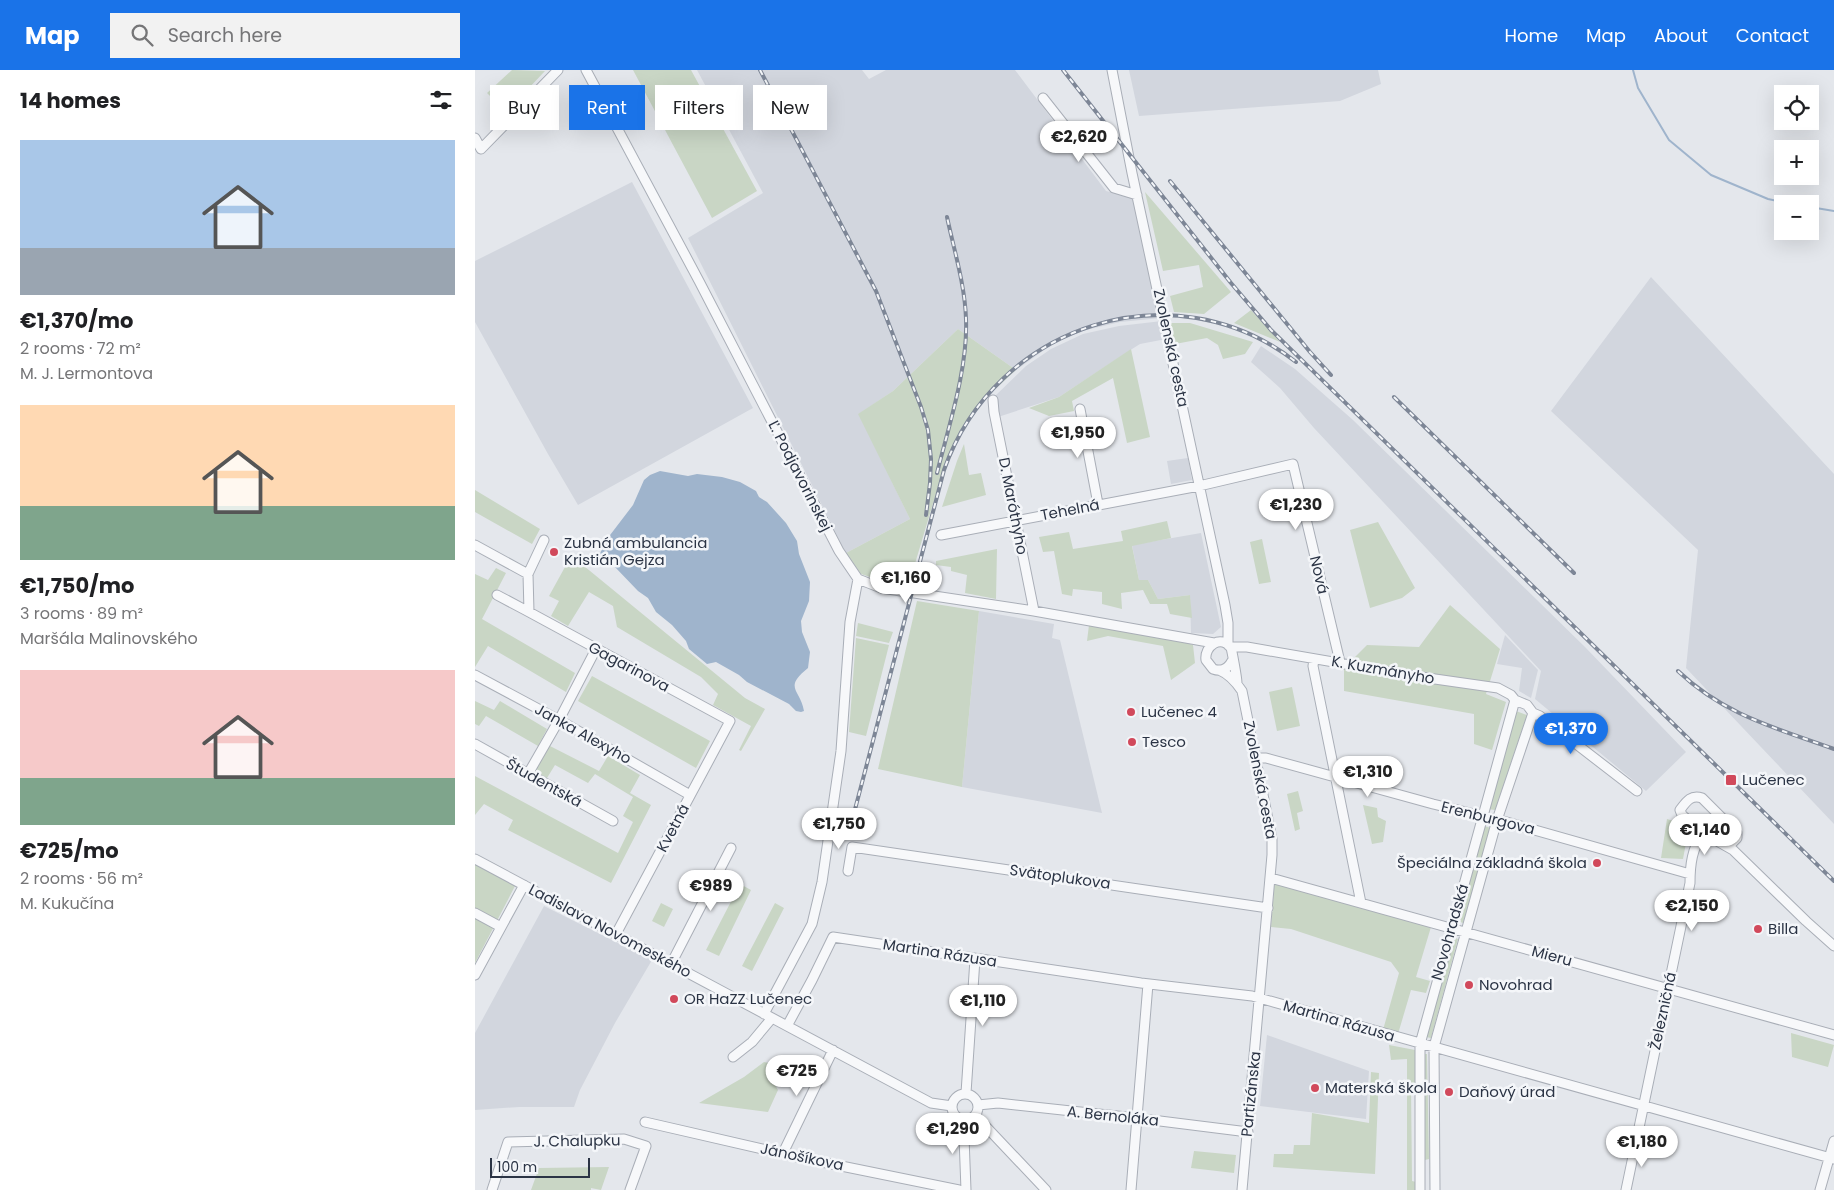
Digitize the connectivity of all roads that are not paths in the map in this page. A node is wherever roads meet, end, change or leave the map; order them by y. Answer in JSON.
{"nodes":[{"id":1,"x":558,"y":70,"type":"edge"},
{"id":2,"x":586,"y":70,"type":"edge"},
{"id":3,"x":1112,"y":70,"type":"edge"},
{"id":4,"x":1043,"y":98,"type":"dead end"},
{"id":5,"x":475,"y":138,"type":"edge"},
{"id":6,"x":1137,"y":195,"type":"junction"},
{"id":7,"x":993,"y":400,"type":"dead end"},
{"id":8,"x":1081,"y":409,"type":"dead end"},
{"id":9,"x":1199,"y":486,"type":"junction"},
{"id":10,"x":1098,"y":504,"type":"junction"},
{"id":11,"x":1015,"y":521,"type":"junction"},
{"id":12,"x":941,"y":535,"type":"dead end"},
{"id":13,"x":544,"y":540,"type":"dead end"},
{"id":14,"x":475,"y":545,"type":"edge"},
{"id":15,"x":528,"y":574,"type":"junction"},
{"id":16,"x":859,"y":579,"type":"junction"},
{"id":17,"x":497,"y":595,"type":"dead end"},
{"id":18,"x":529,"y":612,"type":"junction"},
{"id":19,"x":1034,"y":612,"type":"junction"},
{"id":20,"x":1228,"y":626,"type":"junction"},
{"id":21,"x":1193,"y":639,"type":"junction"},
{"id":22,"x":1216,"y":643,"type":"junction"},
{"id":23,"x":1229,"y":646,"type":"junction"},
{"id":24,"x":1247,"y":647,"type":"junction"},
{"id":25,"x":596,"y":649,"type":"junction"},
{"id":26,"x":1205,"y":653,"type":"junction"},
{"id":27,"x":1233,"y":659,"type":"junction"},
{"id":28,"x":1314,"y":659,"type":"junction"},
{"id":29,"x":1340,"y":662,"type":"junction"},
{"id":30,"x":1219,"y":670,"type":"junction"},
{"id":31,"x":475,"y":675,"type":"edge"},
{"id":32,"x":1237,"y":683,"type":"junction"},
{"id":33,"x":1515,"y":700,"type":"junction"},
{"id":34,"x":1533,"y":713,"type":"junction"},
{"id":35,"x":559,"y":720,"type":"junction"},
{"id":36,"x":730,"y":721,"type":"joint"},
{"id":37,"x":475,"y":744,"type":"edge"},
{"id":38,"x":1257,"y":758,"type":"junction"},
{"id":39,"x":528,"y":774,"type":"junction"},
{"id":40,"x":1336,"y":777,"type":"junction"},
{"id":41,"x":1637,"y":791,"type":"dead end"},
{"id":42,"x":690,"y":795,"type":"junction"},
{"id":43,"x":1482,"y":816,"type":"junction"},
{"id":44,"x":1497,"y":820,"type":"junction"},
{"id":45,"x":613,"y":821,"type":"dead end"},
{"id":46,"x":1703,"y":833,"type":"junction"},
{"id":47,"x":1729,"y":846,"type":"junction"},
{"id":48,"x":731,"y":848,"type":"dead end"},
{"id":49,"x":475,"y":859,"type":"edge"},
{"id":50,"x":848,"y":871,"type":"dead end"},
{"id":51,"x":1690,"y":874,"type":"junction"},
{"id":52,"x":1271,"y":878,"type":"junction"},
{"id":53,"x":524,"y":885,"type":"junction"},
{"id":54,"x":1361,"y":903,"type":"junction"},
{"id":55,"x":1268,"y":908,"type":"junction"},
{"id":56,"x":475,"y":913,"type":"edge"},
{"id":57,"x":501,"y":927,"type":"junction"},
{"id":58,"x":1452,"y":928,"type":"junction"},
{"id":59,"x":1465,"y":932,"type":"junction"},
{"id":60,"x":616,"y":934,"type":"junction"},
{"id":61,"x":1834,"y":946,"type":"edge"},
{"id":62,"x":975,"y":959,"type":"junction"},
{"id":63,"x":671,"y":964,"type":"junction"},
{"id":64,"x":475,"y":975,"type":"edge"},
{"id":65,"x":1148,"y":984,"type":"junction"},
{"id":66,"x":1668,"y":988,"type":"junction"},
{"id":67,"x":1261,"y":999,"type":"junction"},
{"id":68,"x":768,"y":1016,"type":"junction"},
{"id":69,"x":787,"y":1026,"type":"junction"},
{"id":70,"x":1834,"y":1035,"type":"edge"},
{"id":71,"x":1420,"y":1044,"type":"junction"},
{"id":72,"x":1434,"y":1047,"type":"junction"},
{"id":73,"x":833,"y":1050,"type":"junction"},
{"id":74,"x":733,"y":1057,"type":"dead end"},
{"id":75,"x":966,"y":1093,"type":"junction"},
{"id":76,"x":978,"y":1105,"type":"junction"},
{"id":77,"x":1643,"y":1105,"type":"junction"},
{"id":78,"x":951,"y":1106,"type":"junction"},
{"id":79,"x":975,"y":1115,"type":"junction"},
{"id":80,"x":1136,"y":1118,"type":"junction"},
{"id":81,"x":965,"y":1120,"type":"junction"},
{"id":82,"x":645,"y":1122,"type":"dead end"},
{"id":83,"x":1248,"y":1132,"type":"junction"},
{"id":84,"x":1834,"y":1141,"type":"edge"},
{"id":85,"x":783,"y":1153,"type":"junction"},
{"id":86,"x":1832,"y":1158,"type":"edge"},
{"id":87,"x":1434,"y":1168,"type":"junction"},
{"id":88,"x":1420,"y":1169,"type":"junction"},
{"id":89,"x":492,"y":1190,"type":"edge"},
{"id":90,"x":630,"y":1190,"type":"edge"},
{"id":91,"x":959,"y":1190,"type":"edge"},
{"id":92,"x":966,"y":1190,"type":"edge"},
{"id":93,"x":1046,"y":1190,"type":"edge"},
{"id":94,"x":1131,"y":1190,"type":"edge"},
{"id":95,"x":1242,"y":1190,"type":"edge"},
{"id":96,"x":1419,"y":1190,"type":"edge"},
{"id":97,"x":1435,"y":1190,"type":"edge"},
{"id":98,"x":1625,"y":1190,"type":"edge"},
{"id":99,"x":1819,"y":1190,"type":"edge"}],
"edges":[{"from":1,"to":5,"type":"street"},
{"from":2,"to":16,"type":"street","name":"Ľ. Podjavorinskej"},
{"from":3,"to":6,"type":"street","name":"Zvolenská cesta"},
{"from":4,"to":6,"type":"street"},
{"from":6,"to":9,"type":"street","name":"Zvolenská cesta"},
{"from":7,"to":11,"type":"street","name":"D. Maróthyho"},
{"from":8,"to":10,"type":"street"},
{"from":9,"to":10,"type":"street","name":"Tehelná"},
{"from":9,"to":20,"type":"street","name":"Zvolenská cesta"},
{"from":9,"to":29,"type":"street","name":"Nová"},
{"from":10,"to":11,"type":"street","name":"Tehelná"},
{"from":11,"to":12,"type":"street","name":"Tehelná"},
{"from":11,"to":19,"type":"street","name":"D. Maróthyho"},
{"from":13,"to":15,"type":"street"},
{"from":14,"to":15,"type":"street"},
{"from":15,"to":18,"type":"street"},
{"from":16,"to":19,"type":"street"},
{"from":16,"to":68,"type":"street"},
{"from":17,"to":18,"type":"street","name":"Gagarinova"},
{"from":18,"to":25,"type":"street","name":"Gagarinova"},
{"from":19,"to":21,"type":"street"},
{"from":20,"to":22,"type":"street"},
{"from":20,"to":23,"type":"street","name":"Zvolenská cesta"},
{"from":20,"to":24,"type":"street"},
{"from":21,"to":22,"type":"street"},
{"from":21,"to":26,"type":"street"},
{"from":22,"to":23,"type":"street"},
{"from":22,"to":26,"type":"street"},
{"from":23,"to":24,"type":"street","name":"K. Kuzmányho"},
{"from":23,"to":27,"type":"street","name":"Zvolenská cesta"},
{"from":24,"to":27,"type":"street"},
{"from":24,"to":28,"type":"street","name":"K. Kuzmányho"},
{"from":25,"to":35,"type":"street"},
{"from":25,"to":36,"type":"street","name":"Gagarinova"},
{"from":26,"to":30,"type":"street"},
{"from":27,"to":30,"type":"street"},
{"from":27,"to":32,"type":"street","name":"Zvolenská cesta"},
{"from":28,"to":29,"type":"street","name":"K. Kuzmányho"},
{"from":28,"to":40,"type":"street"},
{"from":29,"to":33,"type":"street","name":"K. Kuzmányho"},
{"from":30,"to":32,"type":"street"},
{"from":31,"to":35,"type":"street","name":"Janka Alexyho"},
{"from":32,"to":38,"type":"street","name":"Zvolenská cesta"},
{"from":33,"to":34,"type":"street","name":"K. Kuzmányho"},
{"from":33,"to":43,"type":"street","name":"Novohradská"},
{"from":34,"to":41,"type":"street","name":"K. Kuzmányho"},
{"from":34,"to":44,"type":"street","name":"Novohradská"},
{"from":35,"to":39,"type":"street"},
{"from":35,"to":42,"type":"street","name":"Janka Alexyho"},
{"from":36,"to":42,"type":"street","name":"Kvetná"},
{"from":37,"to":39,"type":"street","name":"Študentská"},
{"from":38,"to":40,"type":"street","name":"Erenburgova"},
{"from":38,"to":52,"type":"street","name":"Zvolenská cesta"},
{"from":39,"to":45,"type":"street","name":"Študentská"},
{"from":40,"to":43,"type":"street","name":"Erenburgova"},
{"from":40,"to":54,"type":"street"},
{"from":42,"to":60,"type":"street","name":"Kvetná"},
{"from":43,"to":44,"type":"street","name":"Erenburgova"},
{"from":43,"to":58,"type":"street","name":"Novohradská"},
{"from":44,"to":51,"type":"street","name":"Erenburgova"},
{"from":44,"to":59,"type":"street","name":"Novohradská"},
{"from":46,"to":47,"type":"street"},
{"from":46,"to":47,"type":"street"},
{"from":46,"to":51,"type":"street","name":"Železničná"},
{"from":47,"to":61,"type":"street"},
{"from":48,"to":63,"type":"street"},
{"from":49,"to":53,"type":"street","name":"Ladislava Novomeského"},
{"from":50,"to":55,"type":"street","name":"Svätoplukova"},
{"from":51,"to":66,"type":"street","name":"Železničná"},
{"from":52,"to":54,"type":"street","name":"Mieru"},
{"from":52,"to":55,"type":"street","name":"Zvolenská cesta"},
{"from":53,"to":57,"type":"street"},
{"from":53,"to":60,"type":"street","name":"Ladislava Novomeského"},
{"from":54,"to":58,"type":"street","name":"Mieru"},
{"from":55,"to":67,"type":"street","name":"Zvolenská cesta"},
{"from":56,"to":57,"type":"street"},
{"from":57,"to":64,"type":"street"},
{"from":58,"to":59,"type":"street","name":"Mieru"},
{"from":58,"to":71,"type":"street","name":"Novohradská"},
{"from":59,"to":66,"type":"street","name":"Mieru"},
{"from":59,"to":72,"type":"street","name":"Novohradská"},
{"from":60,"to":63,"type":"street","name":"Ladislava Novomeského"},
{"from":62,"to":65,"type":"street","name":"Martina Rázusa"},
{"from":62,"to":69,"type":"street","name":"Martina Rázusa"},
{"from":62,"to":75,"type":"street"},
{"from":63,"to":68,"type":"street","name":"Ladislava Novomeského"},
{"from":65,"to":67,"type":"street","name":"Martina Rázusa"},
{"from":65,"to":80,"type":"street"},
{"from":66,"to":70,"type":"street","name":"Mieru"},
{"from":66,"to":77,"type":"street","name":"Železničná"},
{"from":67,"to":71,"type":"street","name":"Martina Rázusa"},
{"from":67,"to":83,"type":"street","name":"Partizánska"},
{"from":68,"to":69,"type":"street","name":"Ladislava Novomeského"},
{"from":68,"to":74,"type":"street"},
{"from":69,"to":73,"type":"street","name":"Ladislava Novomeského"},
{"from":71,"to":72,"type":"street","name":"Martina Rázusa"},
{"from":71,"to":88,"type":"street","name":"Novohradská"},
{"from":72,"to":77,"type":"street","name":"Martina Rázusa"},
{"from":72,"to":87,"type":"street","name":"Novohradská"},
{"from":73,"to":78,"type":"street","name":"Ladislava Novomeského"},
{"from":73,"to":85,"type":"street"},
{"from":75,"to":76,"type":"street"},
{"from":75,"to":78,"type":"street"},
{"from":76,"to":79,"type":"street"},
{"from":76,"to":80,"type":"street","name":"A. Bernoláka"},
{"from":77,"to":86,"type":"street","name":"Martina Rázusa"},
{"from":77,"to":98,"type":"street","name":"Železničná"},
{"from":78,"to":81,"type":"street"},
{"from":79,"to":81,"type":"street"},
{"from":79,"to":93,"type":"street"},
{"from":80,"to":83,"type":"street","name":"A. Bernoláka"},
{"from":80,"to":94,"type":"street"},
{"from":81,"to":92,"type":"street"},
{"from":82,"to":85,"type":"street","name":"Jánošíkova"},
{"from":83,"to":95,"type":"street","name":"Partizánska"},
{"from":84,"to":86,"type":"street"},
{"from":85,"to":91,"type":"street","name":"Jánošíkova"},
{"from":86,"to":99,"type":"street"},
{"from":87,"to":88,"type":"street"},
{"from":87,"to":97,"type":"street","name":"Novohradská"},
{"from":88,"to":96,"type":"street","name":"Novohradská"},
{"from":89,"to":90,"type":"street","name":"J. Chalupku"}]}
